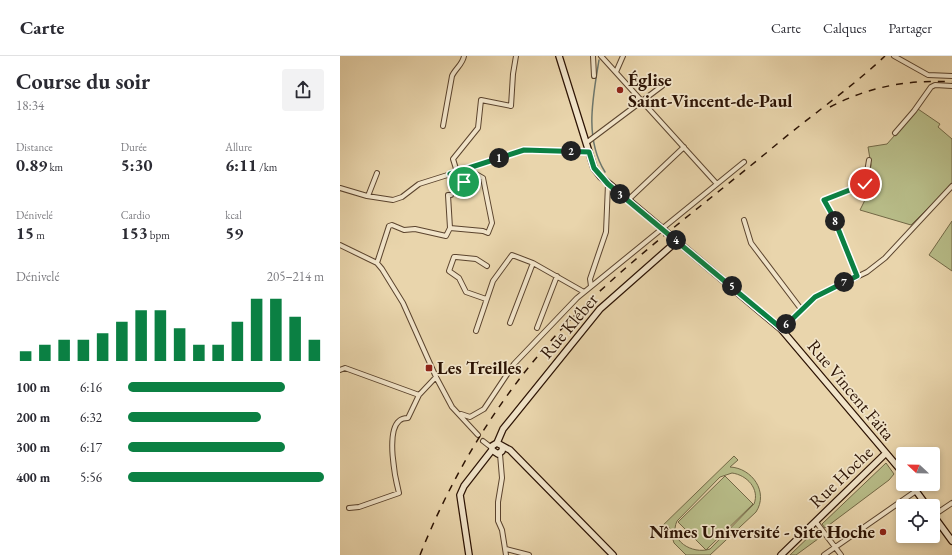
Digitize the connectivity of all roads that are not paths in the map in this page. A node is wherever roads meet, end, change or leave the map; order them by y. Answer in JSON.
{"nodes":[{"id":1,"x":464,"y":56,"type":"edge"},
{"id":2,"x":516,"y":56,"type":"edge"},
{"id":3,"x":559,"y":56,"type":"edge"},
{"id":4,"x":593,"y":56,"type":"edge"},
{"id":5,"x":601,"y":56,"type":"edge"},
{"id":6,"x":623,"y":56,"type":"edge"},
{"id":7,"x":894,"y":56,"type":"edge"},
{"id":8,"x":616,"y":72,"type":"junction"},
{"id":9,"x":594,"y":76,"type":"dead end"},
{"id":10,"x":952,"y":76,"type":"edge"},
{"id":11,"x":662,"y":86,"type":"dead end"},
{"id":12,"x":952,"y":86,"type":"edge"},
{"id":13,"x":643,"y":102,"type":"junction"},
{"id":14,"x":443,"y":126,"type":"dead end"},
{"id":15,"x":895,"y":133,"type":"dead end"},
{"id":16,"x":586,"y":143,"type":"junction"},
{"id":17,"x":684,"y":147,"type":"junction"},
{"id":18,"x":589,"y":152,"type":"junction"},
{"id":19,"x":869,"y":160,"type":"dead end"},
{"id":20,"x":744,"y":162,"type":"dead end"},
{"id":21,"x":457,"y":172,"type":"junction"},
{"id":22,"x":377,"y":173,"type":"dead end"},
{"id":23,"x":450,"y":174,"type":"junction"},
{"id":24,"x":608,"y":184,"type":"junction"},
{"id":25,"x":717,"y":184,"type":"junction"},
{"id":26,"x":952,"y":186,"type":"edge"},
{"id":27,"x":340,"y":188,"type":"edge"},
{"id":28,"x":952,"y":192,"type":"edge"},
{"id":29,"x":945,"y":193,"type":"junction"},
{"id":30,"x":451,"y":195,"type":"dead end"},
{"id":31,"x":368,"y":196,"type":"junction"},
{"id":32,"x":628,"y":200,"type":"junction"},
{"id":33,"x":744,"y":220,"type":"dead end"},
{"id":34,"x":450,"y":228,"type":"junction"},
{"id":35,"x":665,"y":230,"type":"junction"},
{"id":36,"x":677,"y":241,"type":"junction"},
{"id":37,"x":340,"y":245,"type":"edge"},
{"id":38,"x":377,"y":263,"type":"junction"},
{"id":39,"x":533,"y":263,"type":"junction"},
{"id":40,"x":487,"y":266,"type":"dead end"},
{"id":41,"x":557,"y":276,"type":"junction"},
{"id":42,"x":857,"y":276,"type":"junction"},
{"id":43,"x":591,"y":286,"type":"junction"},
{"id":44,"x":584,"y":292,"type":"junction"},
{"id":45,"x":486,"y":299,"type":"junction"},
{"id":46,"x":801,"y":309,"type":"junction"},
{"id":47,"x":510,"y":323,"type":"dead end"},
{"id":48,"x":537,"y":328,"type":"dead end"},
{"id":49,"x":782,"y":329,"type":"junction"},
{"id":50,"x":476,"y":331,"type":"dead end"},
{"id":51,"x":340,"y":370,"type":"edge"},
{"id":52,"x":436,"y":378,"type":"junction"},
{"id":53,"x":419,"y":395,"type":"junction"},
{"id":54,"x":461,"y":414,"type":"dead end"},
{"id":55,"x":478,"y":435,"type":"dead end"},
{"id":56,"x":483,"y":441,"type":"dead end"},
{"id":57,"x":497,"y":443,"type":"junction"},
{"id":58,"x":502,"y":447,"type":"junction"},
{"id":59,"x":492,"y":449,"type":"junction"},
{"id":60,"x":886,"y":453,"type":"junction"},
{"id":61,"x":500,"y":454,"type":"junction"},
{"id":62,"x":896,"y":465,"type":"edge"},
{"id":63,"x":916,"y":491,"type":"joint"},
{"id":64,"x":922,"y":499,"type":"edge"},
{"id":65,"x":952,"y":503,"type":"edge"},
{"id":66,"x":349,"y":508,"type":"dead end"},
{"id":67,"x":940,"y":511,"type":"edge"},
{"id":68,"x":816,"y":522,"type":"junction"},
{"id":69,"x":940,"y":525,"type":"edge"},
{"id":70,"x":952,"y":541,"type":"edge"},
{"id":71,"x":835,"y":548,"type":"junction"},
{"id":72,"x":506,"y":549,"type":"junction"},
{"id":73,"x":469,"y":555,"type":"edge"},
{"id":74,"x":506,"y":555,"type":"edge"},
{"id":75,"x":529,"y":555,"type":"edge"},
{"id":76,"x":613,"y":555,"type":"edge"},
{"id":77,"x":781,"y":555,"type":"edge"},
{"id":78,"x":824,"y":555,"type":"edge"},
{"id":79,"x":841,"y":555,"type":"edge"}],
"edges":[{"from":1,"to":14,"type":"street"},
{"from":2,"to":21,"type":"street"},
{"from":3,"to":16,"type":"street","name":"Rue Vincent Faïta"},
{"from":4,"to":9,"type":"street"},
{"from":5,"to":8,"type":"street"},
{"from":6,"to":8,"type":"street"},
{"from":7,"to":10,"type":"street"},
{"from":8,"to":13,"type":"street"},
{"from":11,"to":13,"type":"street"},
{"from":12,"to":15,"type":"street"},
{"from":13,"to":16,"type":"street"},
{"from":13,"to":17,"type":"street"},
{"from":16,"to":18,"type":"street","name":"Rue Vincent Faïta"},
{"from":17,"to":25,"type":"street"},
{"from":17,"to":32,"type":"street"},
{"from":18,"to":21,"type":"street"},
{"from":18,"to":24,"type":"street","name":"Rue Vincent Faïta"},
{"from":19,"to":42,"type":"street"},
{"from":20,"to":25,"type":"street"},
{"from":21,"to":23,"type":"street"},
{"from":22,"to":31,"type":"street"},
{"from":23,"to":31,"type":"street"},
{"from":23,"to":34,"type":"street"},
{"from":24,"to":32,"type":"street","name":"Rue Vincent Faïta"},
{"from":24,"to":43,"type":"street"},
{"from":25,"to":35,"type":"street"},
{"from":26,"to":29,"type":"street"},
{"from":27,"to":31,"type":"street"},
{"from":28,"to":29,"type":"street"},
{"from":29,"to":42,"type":"street"},
{"from":30,"to":34,"type":"street"},
{"from":32,"to":35,"type":"street","name":"Rue Vincent Faïta"},
{"from":33,"to":46,"type":"street"},
{"from":34,"to":38,"type":"street"},
{"from":35,"to":36,"type":"street","name":"Rue Vincent Faïta"},
{"from":35,"to":43,"type":"street"},
{"from":36,"to":49,"type":"street","name":"Rue Vincent Faïta"},
{"from":36,"to":57,"type":"street","name":"Rue Kléber"},
{"from":37,"to":38,"type":"street"},
{"from":38,"to":52,"type":"street"},
{"from":39,"to":41,"type":"street"},
{"from":39,"to":45,"type":"street"},
{"from":39,"to":47,"type":"street"},
{"from":40,"to":45,"type":"street"},
{"from":41,"to":44,"type":"street"},
{"from":41,"to":48,"type":"street"},
{"from":42,"to":46,"type":"street"},
{"from":43,"to":44,"type":"street"},
{"from":44,"to":54,"type":"street"},
{"from":45,"to":50,"type":"street"},
{"from":46,"to":49,"type":"street"},
{"from":49,"to":60,"type":"street","name":"Rue Vincent Faïta"},
{"from":51,"to":53,"type":"street"},
{"from":52,"to":53,"type":"street"},
{"from":52,"to":55,"type":"street"},
{"from":53,"to":66,"type":"street"},
{"from":56,"to":59,"type":"street"},
{"from":57,"to":58,"type":"street"},
{"from":57,"to":59,"type":"street","name":"Rue Kléber"},
{"from":58,"to":61,"type":"street"},
{"from":58,"to":76,"type":"street"},
{"from":59,"to":61,"type":"street"},
{"from":59,"to":73,"type":"street","name":"Rue Kléber"},
{"from":60,"to":62,"type":"street","name":"Rue Vincent Faïta"},
{"from":60,"to":68,"type":"street","name":"Rue Hoche"},
{"from":61,"to":72,"type":"street"},
{"from":63,"to":64,"type":"street"},
{"from":63,"to":71,"type":"street"},
{"from":65,"to":67,"type":"street"},
{"from":68,"to":71,"type":"street"},
{"from":68,"to":77,"type":"street","name":"Rue Hoche"},
{"from":69,"to":70,"type":"street"},
{"from":71,"to":78,"type":"street"},
{"from":71,"to":79,"type":"street"},
{"from":72,"to":74,"type":"street"},
{"from":72,"to":75,"type":"street"}]}
